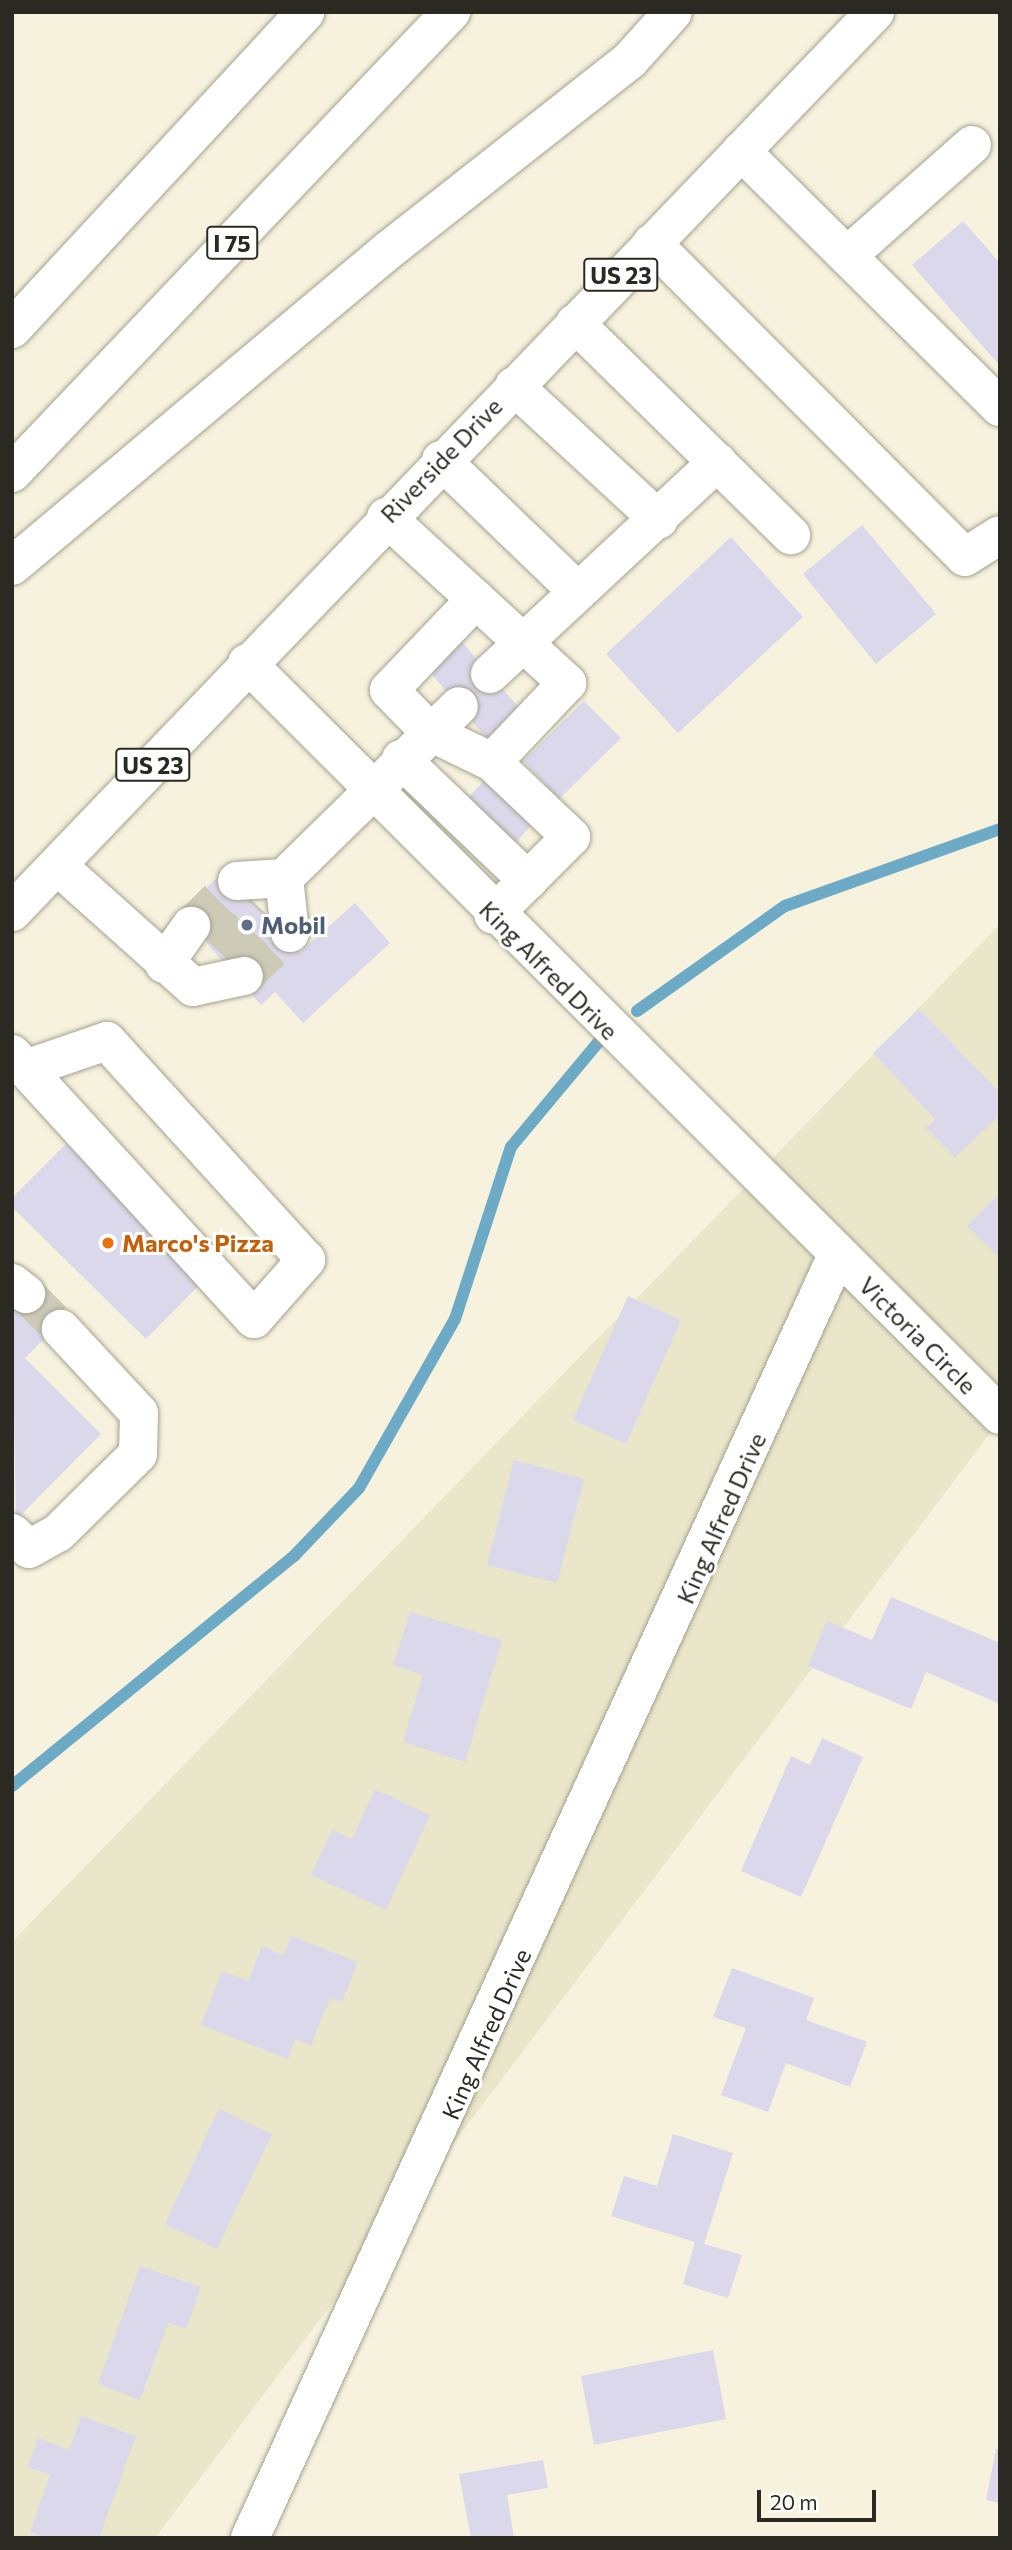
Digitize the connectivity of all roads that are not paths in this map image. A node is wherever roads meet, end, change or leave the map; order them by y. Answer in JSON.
{"nodes":[{"id":1,"x":306,"y":12,"type":"edge"},
{"id":2,"x":451,"y":12,"type":"edge"},
{"id":3,"x":673,"y":12,"type":"edge"},
{"id":4,"x":875,"y":12,"type":"edge"},
{"id":5,"x":972,"y":145,"type":"dead end"},
{"id":6,"x":741,"y":151,"type":"junction"},
{"id":7,"x":652,"y":243,"type":"junction"},
{"id":8,"x":847,"y":256,"type":"junction"},
{"id":9,"x":575,"y":323,"type":"junction"},
{"id":10,"x":12,"y":329,"type":"edge"},
{"id":11,"x":514,"y":386,"type":"junction"},
{"id":12,"x":1000,"y":407,"type":"edge"},
{"id":13,"x":440,"y":460,"type":"junction"},
{"id":14,"x":716,"y":462,"type":"junction"},
{"id":15,"x":12,"y":473,"type":"edge"},
{"id":16,"x":386,"y":517,"type":"junction"},
{"id":17,"x":659,"y":520,"type":"junction"},
{"id":18,"x":792,"y":535,"type":"dead end"},
{"id":19,"x":1000,"y":535,"type":"edge"},
{"id":20,"x":12,"y":566,"type":"edge"},
{"id":21,"x":578,"y":592,"type":"junction"},
{"id":22,"x":476,"y":599,"type":"junction"},
{"id":23,"x":524,"y":643,"type":"junction"},
{"id":24,"x":247,"y":663,"type":"junction"},
{"id":25,"x":490,"y":674,"type":"dead end"},
{"id":26,"x":459,"y":706,"type":"dead end"},
{"id":27,"x":430,"y":732,"type":"junction"},
{"id":28,"x":401,"y":759,"type":"junction"},
{"id":29,"x":492,"y":762,"type":"junction"},
{"id":30,"x":370,"y":789,"type":"junction"},
{"id":31,"x":59,"y":867,"type":"junction"},
{"id":32,"x":284,"y":878,"type":"junction"},
{"id":33,"x":528,"y":881,"type":"junction"},
{"id":34,"x":248,"y":895,"type":"tunnel mouth"},
{"id":35,"x":13,"y":909,"type":"edge"},
{"id":36,"x":493,"y":915,"type":"junction"},
{"id":37,"x":191,"y":926,"type":"tunnel mouth"},
{"id":38,"x":290,"y":933,"type":"dead end"},
{"id":39,"x":231,"y":964,"type":"tunnel mouth"},
{"id":40,"x":178,"y":976,"type":"junction"},
{"id":41,"x":20,"y":1061,"type":"edge"},
{"id":42,"x":837,"y":1255,"type":"junction"},
{"id":43,"x":61,"y":1329,"type":"tunnel mouth"},
{"id":44,"x":1000,"y":1415,"type":"edge"},
{"id":45,"x":18,"y":1545,"type":"edge"},
{"id":46,"x":250,"y":2538,"type":"edge"}],
"edges":[{"from":1,"to":10,"type":"main road"},
{"from":2,"to":15,"type":"main road","number":"I 75"},
{"from":3,"to":20,"type":"main road"},
{"from":4,"to":6,"type":"main road","name":"Riverside Drive","number":"US 23"},
{"from":5,"to":8,"type":"main road"},
{"from":6,"to":7,"type":"main road","name":"Riverside Drive","number":"US 23"},
{"from":6,"to":8,"type":"main road"},
{"from":7,"to":9,"type":"main road","name":"Riverside Drive","number":"US 23"},
{"from":7,"to":19,"type":"main road"},
{"from":8,"to":12,"type":"main road"},
{"from":9,"to":11,"type":"main road","name":"Riverside Drive","number":"US 23"},
{"from":9,"to":14,"type":"main road"},
{"from":11,"to":13,"type":"main road","name":"Riverside Drive","number":"US 23"},
{"from":11,"to":17,"type":"main road"},
{"from":13,"to":16,"type":"main road","name":"Riverside Drive","number":"US 23"},
{"from":13,"to":21,"type":"main road"},
{"from":14,"to":17,"type":"main road"},
{"from":14,"to":18,"type":"main road"},
{"from":16,"to":22,"type":"main road"},
{"from":16,"to":24,"type":"main road","name":"Riverside Drive","number":"US 23"},
{"from":17,"to":21,"type":"main road"},
{"from":21,"to":23,"type":"main road"},
{"from":22,"to":23,"type":"main road"},
{"from":22,"to":27,"type":"main road"},
{"from":23,"to":25,"type":"main road"},
{"from":23,"to":29,"type":"main road"},
{"from":24,"to":30,"type":"main road","name":"King Alfred Drive"},
{"from":24,"to":31,"type":"main road","name":"Riverside Drive","number":"US 23"},
{"from":26,"to":27,"type":"main road"},
{"from":27,"to":28,"type":"main road"},
{"from":27,"to":29,"type":"main road"},
{"from":28,"to":30,"type":"main road"},
{"from":28,"to":33,"type":"main road"},
{"from":29,"to":33,"type":"main road"},
{"from":30,"to":32,"type":"main road"},
{"from":30,"to":36,"type":"main road","name":"King Alfred Drive"},
{"from":31,"to":35,"type":"main road","name":"Riverside Drive","number":"US 23"},
{"from":31,"to":40,"type":"main road"},
{"from":32,"to":34,"type":"main road"},
{"from":32,"to":38,"type":"main road"},
{"from":33,"to":36,"type":"main road"},
{"from":36,"to":42,"type":"main road","name":"King Alfred Drive"},
{"from":37,"to":40,"type":"main road"},
{"from":39,"to":40,"type":"main road"},
{"from":41,"to":41,"type":"main road"},
{"from":42,"to":44,"type":"main road","name":"Victoria Circle"},
{"from":42,"to":46,"type":"main road","name":"King Alfred Drive"},
{"from":43,"to":45,"type":"main road"}]}
